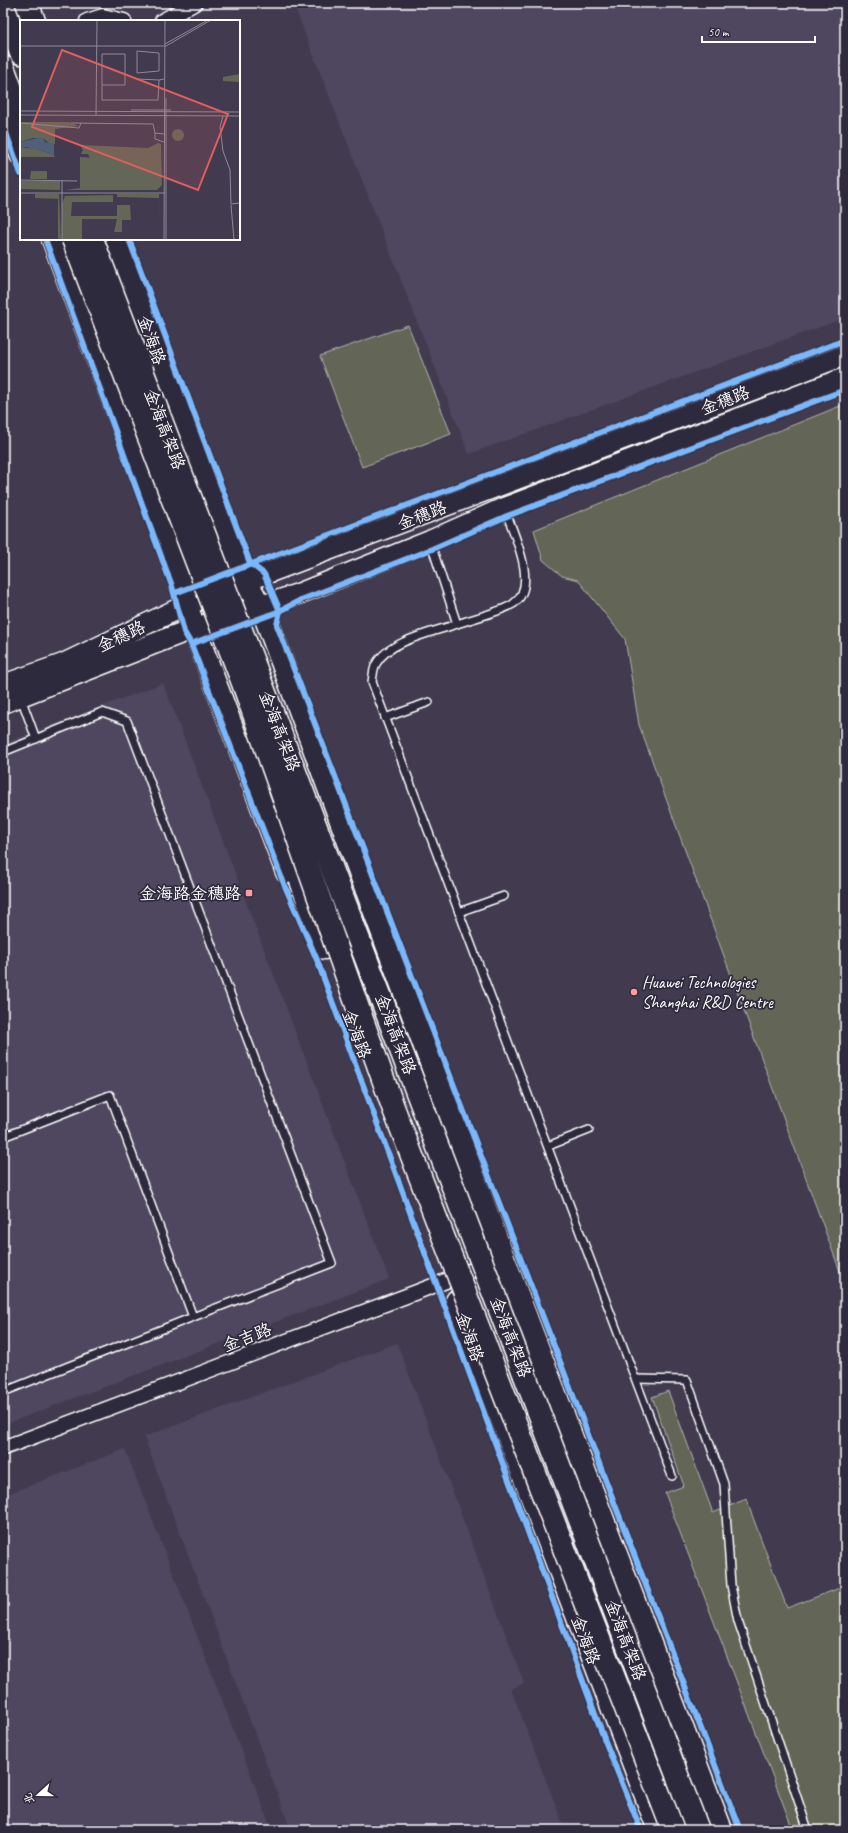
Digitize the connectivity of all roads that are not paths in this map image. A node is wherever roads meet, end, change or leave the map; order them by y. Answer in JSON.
{"nodes":[{"id":1,"x":27,"y":3,"type":"edge"},
{"id":2,"x":195,"y":3,"type":"edge"},
{"id":3,"x":3,"y":6,"type":"edge"},
{"id":4,"x":34,"y":20,"type":"edge"},
{"id":5,"x":90,"y":20,"type":"edge"},
{"id":6,"x":120,"y":20,"type":"edge"},
{"id":7,"x":164,"y":20,"type":"edge"},
{"id":8,"x":20,"y":50,"type":"edge"},
{"id":9,"x":3,"y":57,"type":"edge"},
{"id":10,"x":3,"y":67,"type":"edge"},
{"id":11,"x":20,"y":101,"type":"edge"},
{"id":12,"x":3,"y":106,"type":"edge"},
{"id":13,"x":20,"y":113,"type":"edge"},
{"id":14,"x":20,"y":151,"type":"edge"},
{"id":15,"x":53,"y":240,"type":"edge"},
{"id":16,"x":66,"y":240,"type":"edge"},
{"id":17,"x":73,"y":240,"type":"edge"},
{"id":18,"x":92,"y":240,"type":"edge"},
{"id":19,"x":116,"y":240,"type":"edge"},
{"id":20,"x":845,"y":355,"type":"edge"},
{"id":21,"x":845,"y":378,"type":"edge"},
{"id":22,"x":504,"y":508,"type":"junction"},
{"id":23,"x":430,"y":541,"type":"junction"},
{"id":24,"x":246,"y":581,"type":"junction"},
{"id":25,"x":260,"y":605,"type":"junction"},
{"id":26,"x":186,"y":606,"type":"junction"},
{"id":27,"x":457,"y":624,"type":"junction"},
{"id":28,"x":194,"y":629,"type":"junction"},
{"id":29,"x":12,"y":691,"type":"edge"},
{"id":30,"x":429,"y":702,"type":"dead end"},
{"id":31,"x":385,"y":718,"type":"junction"},
{"id":32,"x":36,"y":739,"type":"junction"},
{"id":33,"x":3,"y":752,"type":"edge"},
{"id":34,"x":504,"y":896,"type":"dead end"},
{"id":35,"x":459,"y":912,"type":"junction"},
{"id":36,"x":325,"y":948,"type":"junction"},
{"id":37,"x":589,"y":1130,"type":"dead end"},
{"id":38,"x":3,"y":1137,"type":"edge"},
{"id":39,"x":548,"y":1146,"type":"junction"},
{"id":40,"x":503,"y":1257,"type":"junction"},
{"id":41,"x":449,"y":1279,"type":"junction"},
{"id":42,"x":193,"y":1317,"type":"junction"},
{"id":43,"x":636,"y":1379,"type":"junction"},
{"id":44,"x":3,"y":1392,"type":"edge"},
{"id":45,"x":3,"y":1448,"type":"edge"},
{"id":46,"x":672,"y":1476,"type":"dead end"},
{"id":47,"x":659,"y":1830,"type":"edge"},
{"id":48,"x":673,"y":1830,"type":"edge"},
{"id":49,"x":699,"y":1830,"type":"edge"},
{"id":50,"x":721,"y":1830,"type":"edge"},
{"id":51,"x":808,"y":1830,"type":"edge"}],
"edges":[{"from":1,"to":4,"type":"main road"},
{"from":2,"to":7,"type":"street"},
{"from":3,"to":8,"type":"main road"},
{"from":5,"to":6,"type":"street"},
{"from":9,"to":11,"type":"main road"},
{"from":10,"to":13,"type":"main road"},
{"from":12,"to":14,"type":"main road"},
{"from":15,"to":26,"type":"main road","name":"金海路"},
{"from":16,"to":36,"type":"main road"},
{"from":17,"to":48,"type":"main road","name":"金海高架路","bridge":true},
{"from":18,"to":49,"type":"main road","name":"金海高架路","bridge":true},
{"from":19,"to":24,"type":"main road","name":"金海路"},
{"from":20,"to":24,"type":"street","name":"金穗路"},
{"from":21,"to":22,"type":"street","name":"金穗路"},
{"from":22,"to":23,"type":"street","name":"金穗路"},
{"from":22,"to":27,"type":"lane"},
{"from":23,"to":25,"type":"street","name":"金穗路"},
{"from":23,"to":27,"type":"lane"},
{"from":24,"to":25,"type":"main road","name":"金海路"},
{"from":24,"to":26,"type":"street","name":"金穗路"},
{"from":25,"to":28,"type":"street","name":"金穗路"},
{"from":25,"to":40,"type":"main road","name":"金海路"},
{"from":26,"to":28,"type":"main road","name":"金海路"},
{"from":26,"to":29,"type":"street","name":"金穗路"},
{"from":27,"to":31,"type":"lane"},
{"from":28,"to":29,"type":"street","name":"金穗路"},
{"from":28,"to":36,"type":"main road","name":"金海路"},
{"from":29,"to":32,"type":"lane"},
{"from":30,"to":31,"type":"lane"},
{"from":31,"to":35,"type":"lane"},
{"from":32,"to":33,"type":"lane"},
{"from":32,"to":42,"type":"lane"},
{"from":34,"to":35,"type":"lane"},
{"from":35,"to":39,"type":"lane"},
{"from":36,"to":41,"type":"main road","name":"金海路"},
{"from":37,"to":39,"type":"lane"},
{"from":38,"to":42,"type":"lane"},
{"from":39,"to":43,"type":"lane"},
{"from":40,"to":41,"type":"street","name":"金吉路"},
{"from":40,"to":50,"type":"main road","name":"金海路"},
{"from":41,"to":45,"type":"street","name":"金吉路"},
{"from":41,"to":47,"type":"main road","name":"金海路"},
{"from":42,"to":44,"type":"lane"},
{"from":43,"to":46,"type":"lane"},
{"from":43,"to":51,"type":"lane"}]}
